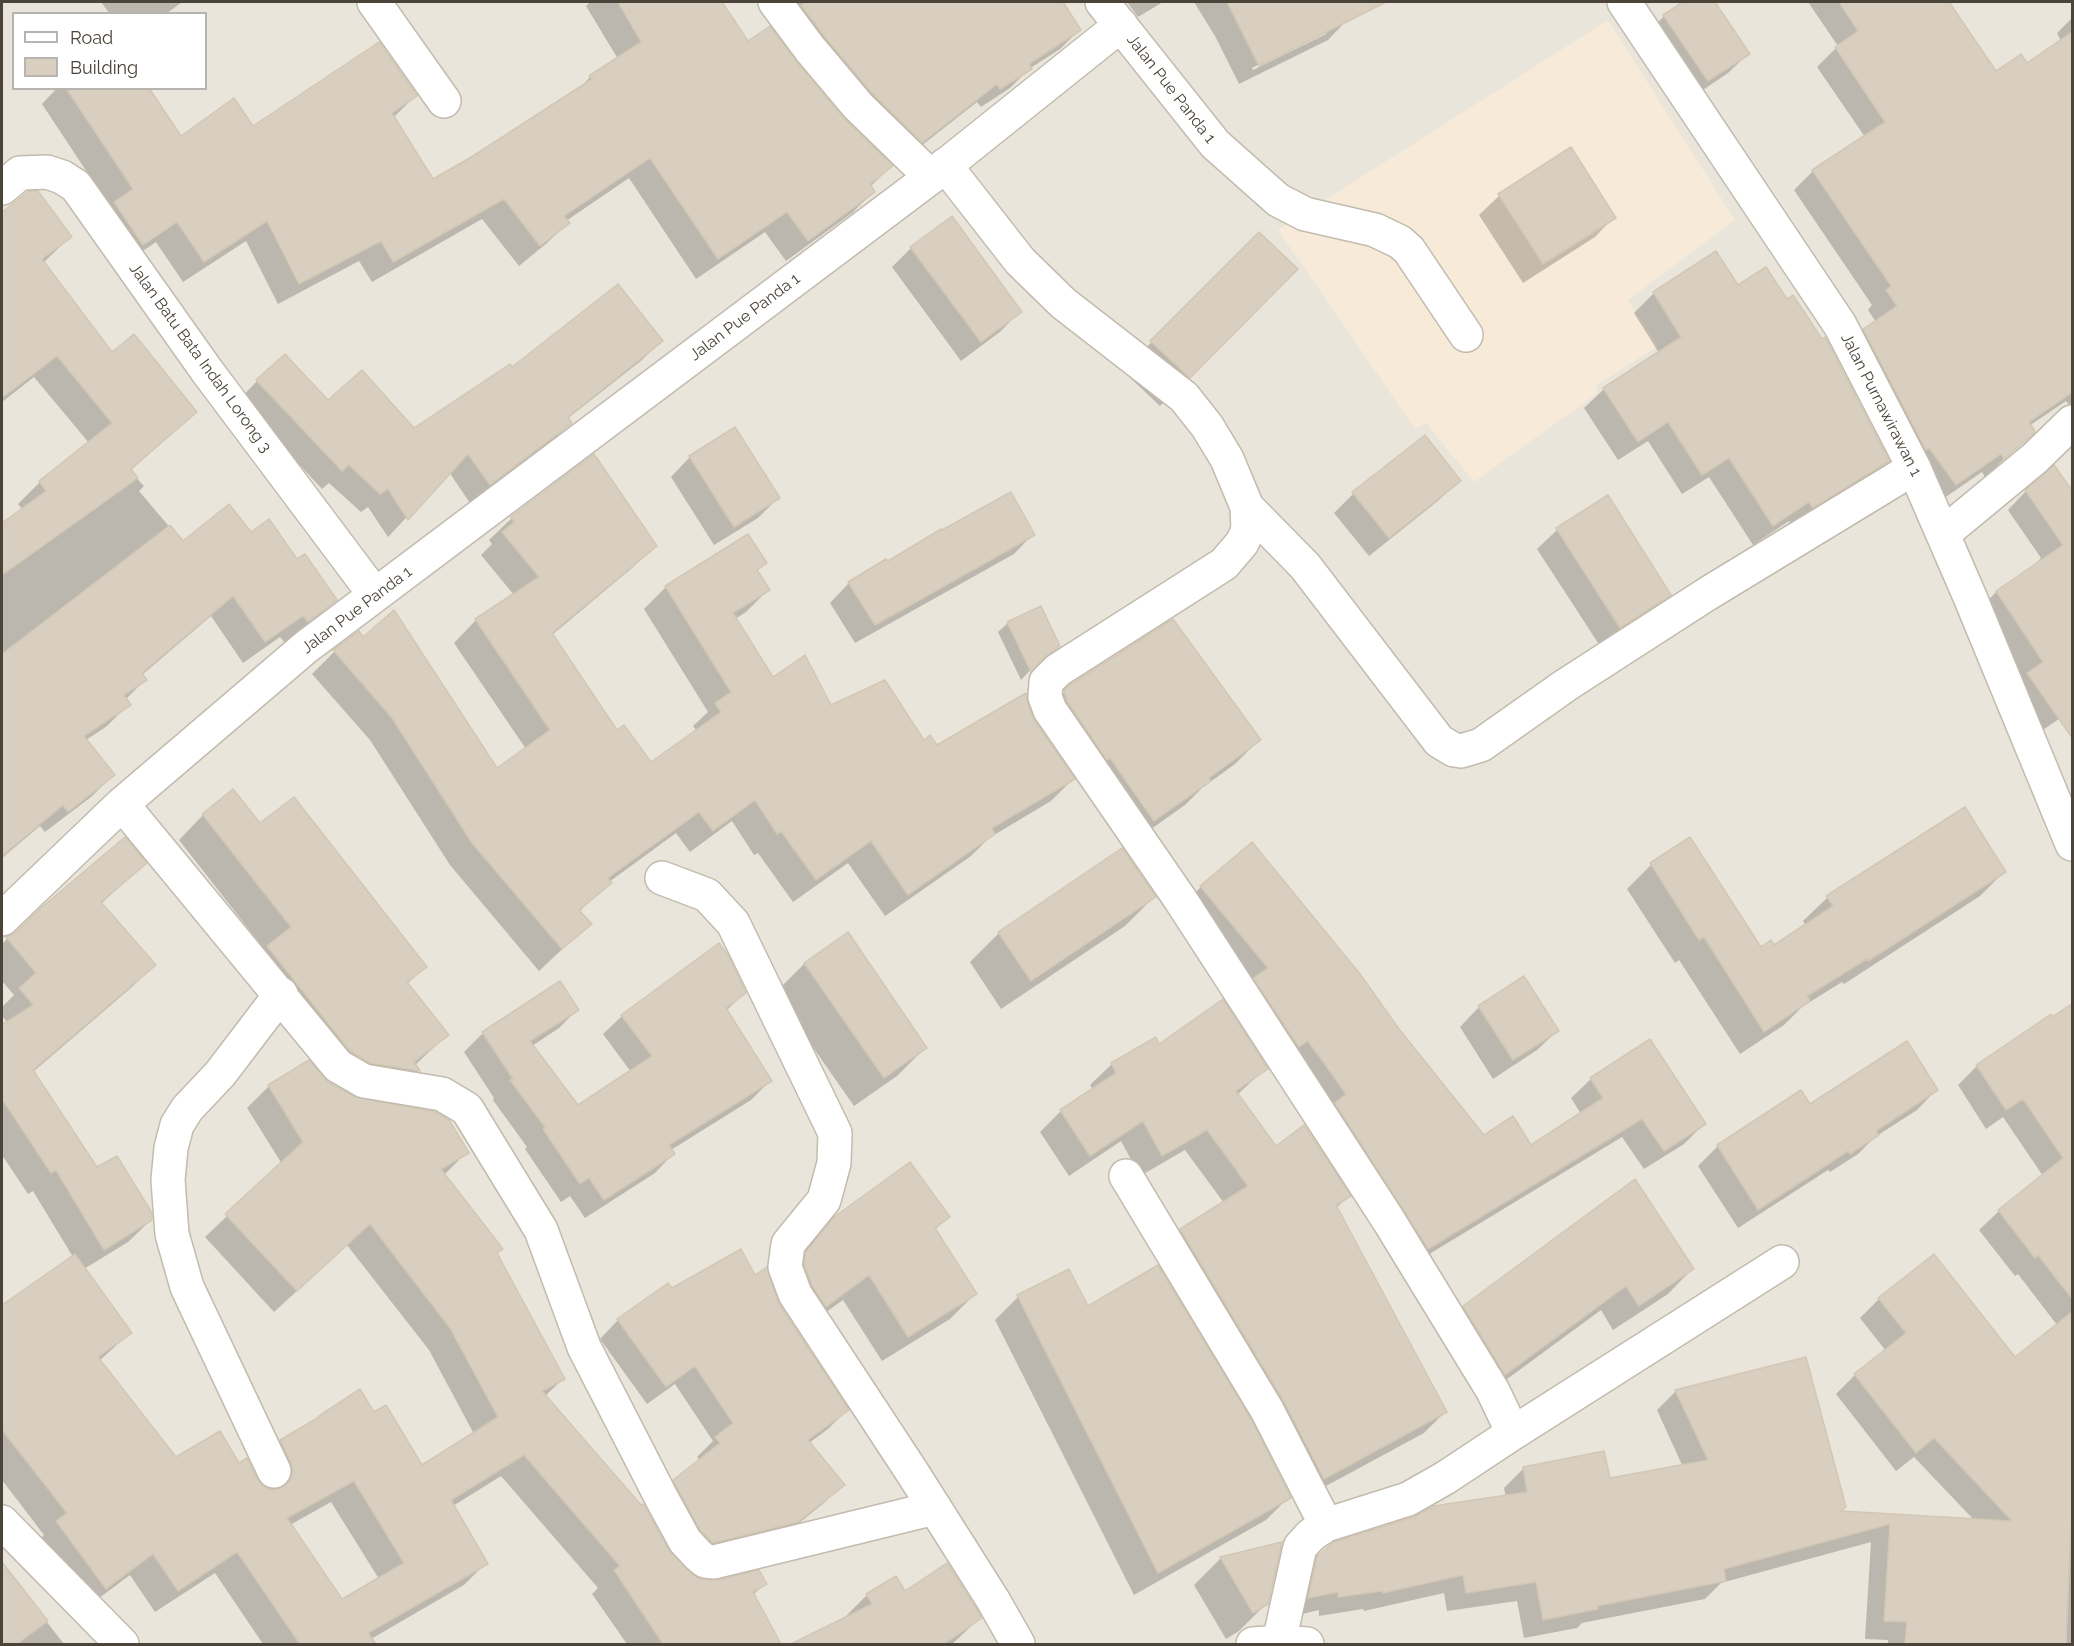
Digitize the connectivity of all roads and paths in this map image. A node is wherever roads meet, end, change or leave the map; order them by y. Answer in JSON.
{"nodes":[{"id":1,"x":374,"y":2,"type":"edge"},
{"id":2,"x":775,"y":2,"type":"edge"},
{"id":3,"x":1624,"y":2,"type":"edge"},
{"id":4,"x":1111,"y":13,"type":"edge"},
{"id":5,"x":444,"y":101,"type":"dead end"},
{"id":6,"x":938,"y":171,"type":"junction"},
{"id":7,"x":2,"y":188,"type":"edge"},
{"id":8,"x":1466,"y":335,"type":"dead end"},
{"id":9,"x":2073,"y":422,"type":"edge"},
{"id":10,"x":1914,"y":468,"type":"junction"},
{"id":11,"x":1247,"y":507,"type":"junction"},
{"id":12,"x":1943,"y":534,"type":"junction"},
{"id":13,"x":375,"y":595,"type":"junction"},
{"id":14,"x":122,"y":804,"type":"junction"},
{"id":15,"x":2073,"y":844,"type":"edge"},
{"id":16,"x":662,"y":878,"type":"dead end"},
{"id":17,"x":2,"y":919,"type":"edge"},
{"id":18,"x":280,"y":994,"type":"junction"},
{"id":19,"x":1126,"y":1176,"type":"dead end"},
{"id":20,"x":1782,"y":1262,"type":"dead end"},
{"id":21,"x":1512,"y":1433,"type":"junction"},
{"id":22,"x":274,"y":1471,"type":"dead end"},
{"id":23,"x":935,"y":1508,"type":"junction"},
{"id":24,"x":2,"y":1522,"type":"edge"},
{"id":25,"x":1326,"y":1525,"type":"junction"},
{"id":26,"x":122,"y":1644,"type":"edge"},
{"id":27,"x":1018,"y":1644,"type":"edge"},
{"id":28,"x":1280,"y":1644,"type":"edge"}],
"edges":[{"from":1,"to":5,"type":"street"},
{"from":2,"to":6,"type":"street"},
{"from":3,"to":10,"type":"street","name":"Jalan Purnawirawan 1"},
{"from":4,"to":6,"type":"street","name":"Jalan Pue Panda 1"},
{"from":4,"to":8,"type":"street","name":"Jalan Pue Panda 1"},
{"from":6,"to":11,"type":"street"},
{"from":6,"to":13,"type":"street","name":"Jalan Pue Panda 1"},
{"from":7,"to":13,"type":"street","name":"Jalan Batu Bata Indah Lorong 3"},
{"from":9,"to":12,"type":"street"},
{"from":10,"to":11,"type":"street"},
{"from":10,"to":12,"type":"street","name":"Jalan Purnawirawan 1"},
{"from":11,"to":21,"type":"street"},
{"from":12,"to":15,"type":"street","name":"Jalan Purnawirawan 1"},
{"from":13,"to":14,"type":"street","name":"Jalan Pue Panda 1"},
{"from":14,"to":17,"type":"street","name":"Jalan Pue Panda 1"},
{"from":14,"to":18,"type":"street"},
{"from":16,"to":23,"type":"street"},
{"from":18,"to":22,"type":"street"},
{"from":18,"to":23,"type":"street"},
{"from":19,"to":25,"type":"street"},
{"from":20,"to":21,"type":"street"},
{"from":21,"to":25,"type":"street"},
{"from":23,"to":27,"type":"street"},
{"from":24,"to":26,"type":"street"},
{"from":25,"to":28,"type":"street"}]}
